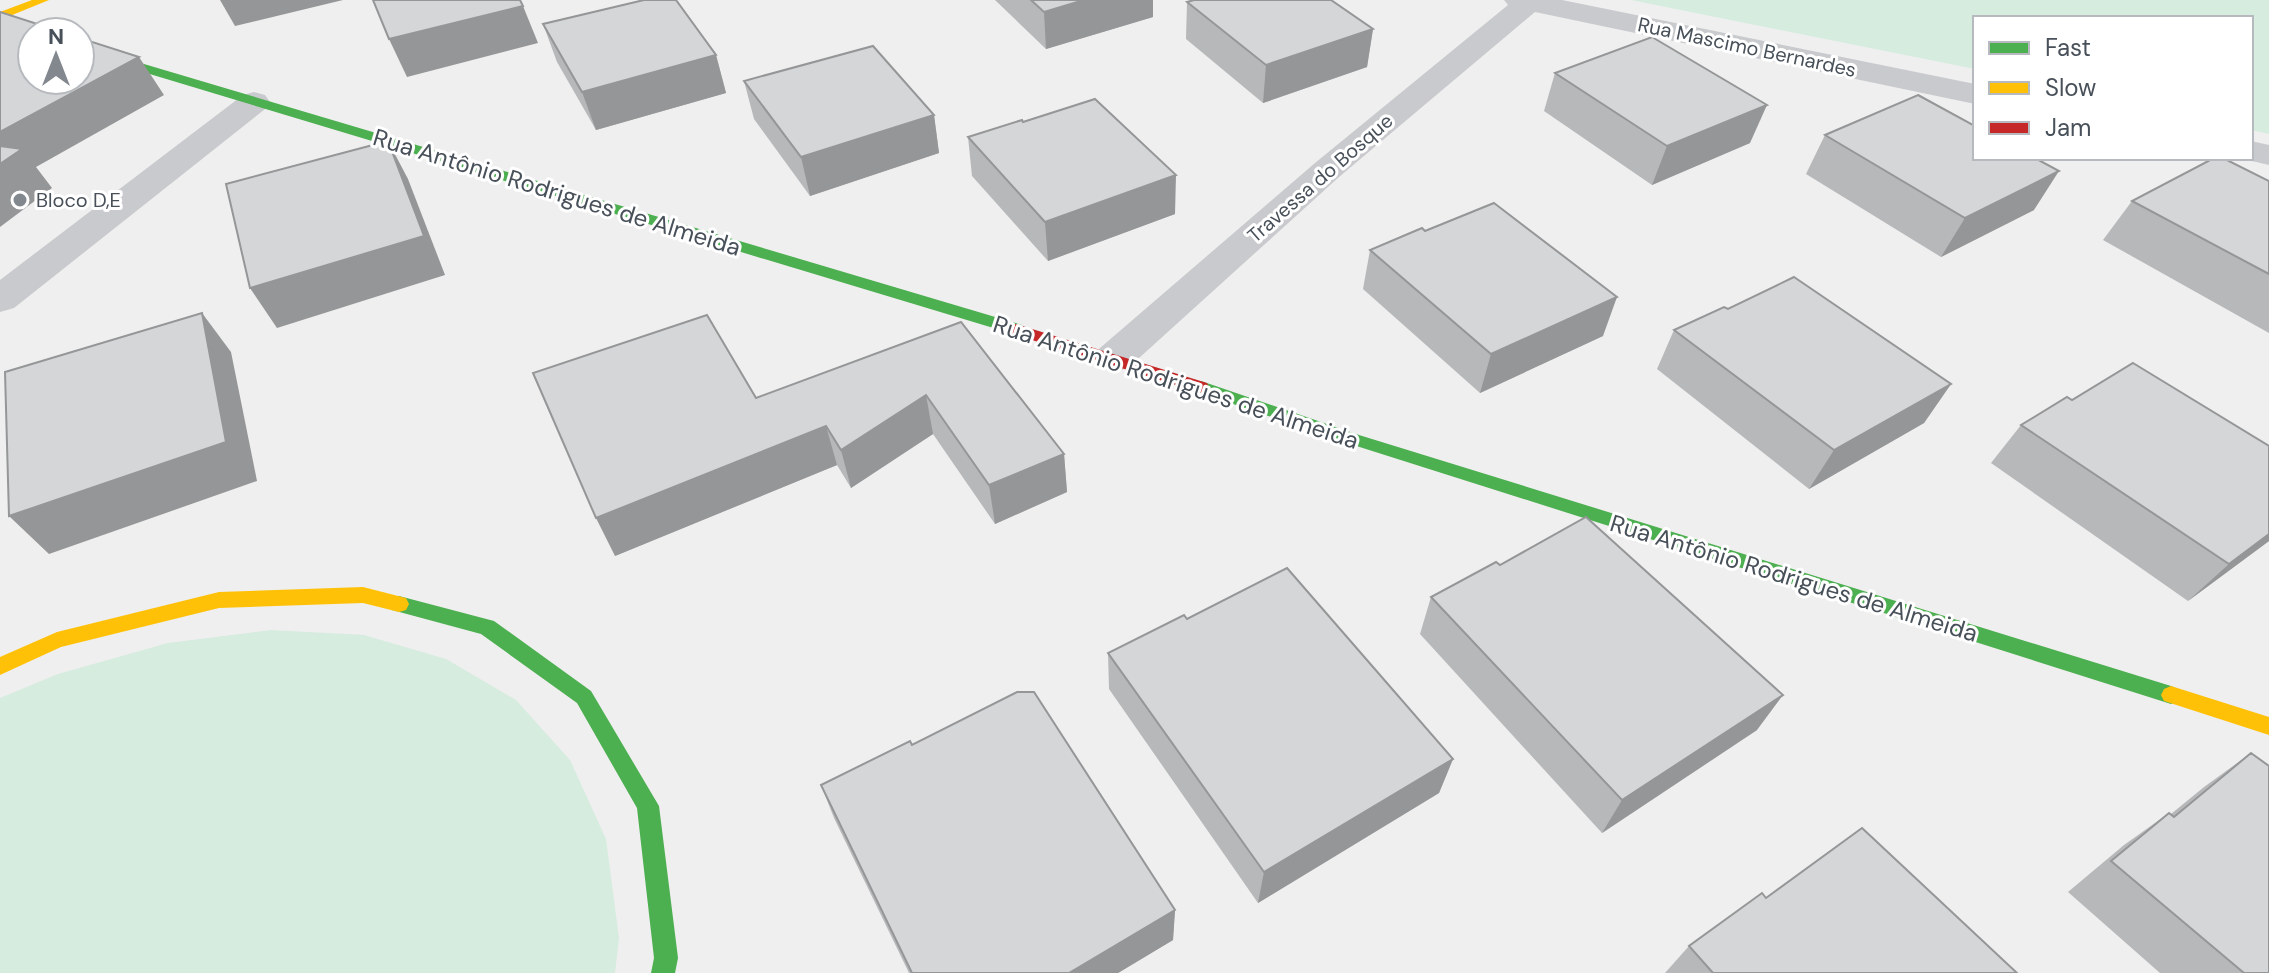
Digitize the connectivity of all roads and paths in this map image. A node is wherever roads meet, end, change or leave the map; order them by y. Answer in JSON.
{"nodes":[{"id":1,"x":43,"y":0,"type":"edge"},
{"id":2,"x":1524,"y":1,"type":"edge"},
{"id":3,"x":0,"y":16,"type":"edge"},
{"id":4,"x":96,"y":54,"type":"edge"},
{"id":5,"x":1973,"y":94,"type":"edge"},
{"id":6,"x":254,"y":102,"type":"junction"},
{"id":7,"x":0,"y":299,"type":"edge"},
{"id":8,"x":1114,"y":358,"type":"junction"},
{"id":9,"x":0,"y":666,"type":"edge"},
{"id":10,"x":2269,"y":726,"type":"edge"},
{"id":11,"x":663,"y":973,"type":"edge"}],
"edges":[{"from":1,"to":3,"type":"street"},
{"from":2,"to":5,"type":"street","name":"Rua Mascimo Bernardes"},
{"from":2,"to":8,"type":"street","name":"Travessa do Bosque"},
{"from":4,"to":6,"type":"street","name":"Rua Antônio Rodrigues de Almeida"},
{"from":6,"to":7,"type":"street"},
{"from":6,"to":8,"type":"street","name":"Rua Antônio Rodrigues de Almeida"},
{"from":8,"to":10,"type":"street","name":"Rua Antônio Rodrigues de Almeida"},
{"from":9,"to":11,"type":"street"}]}
